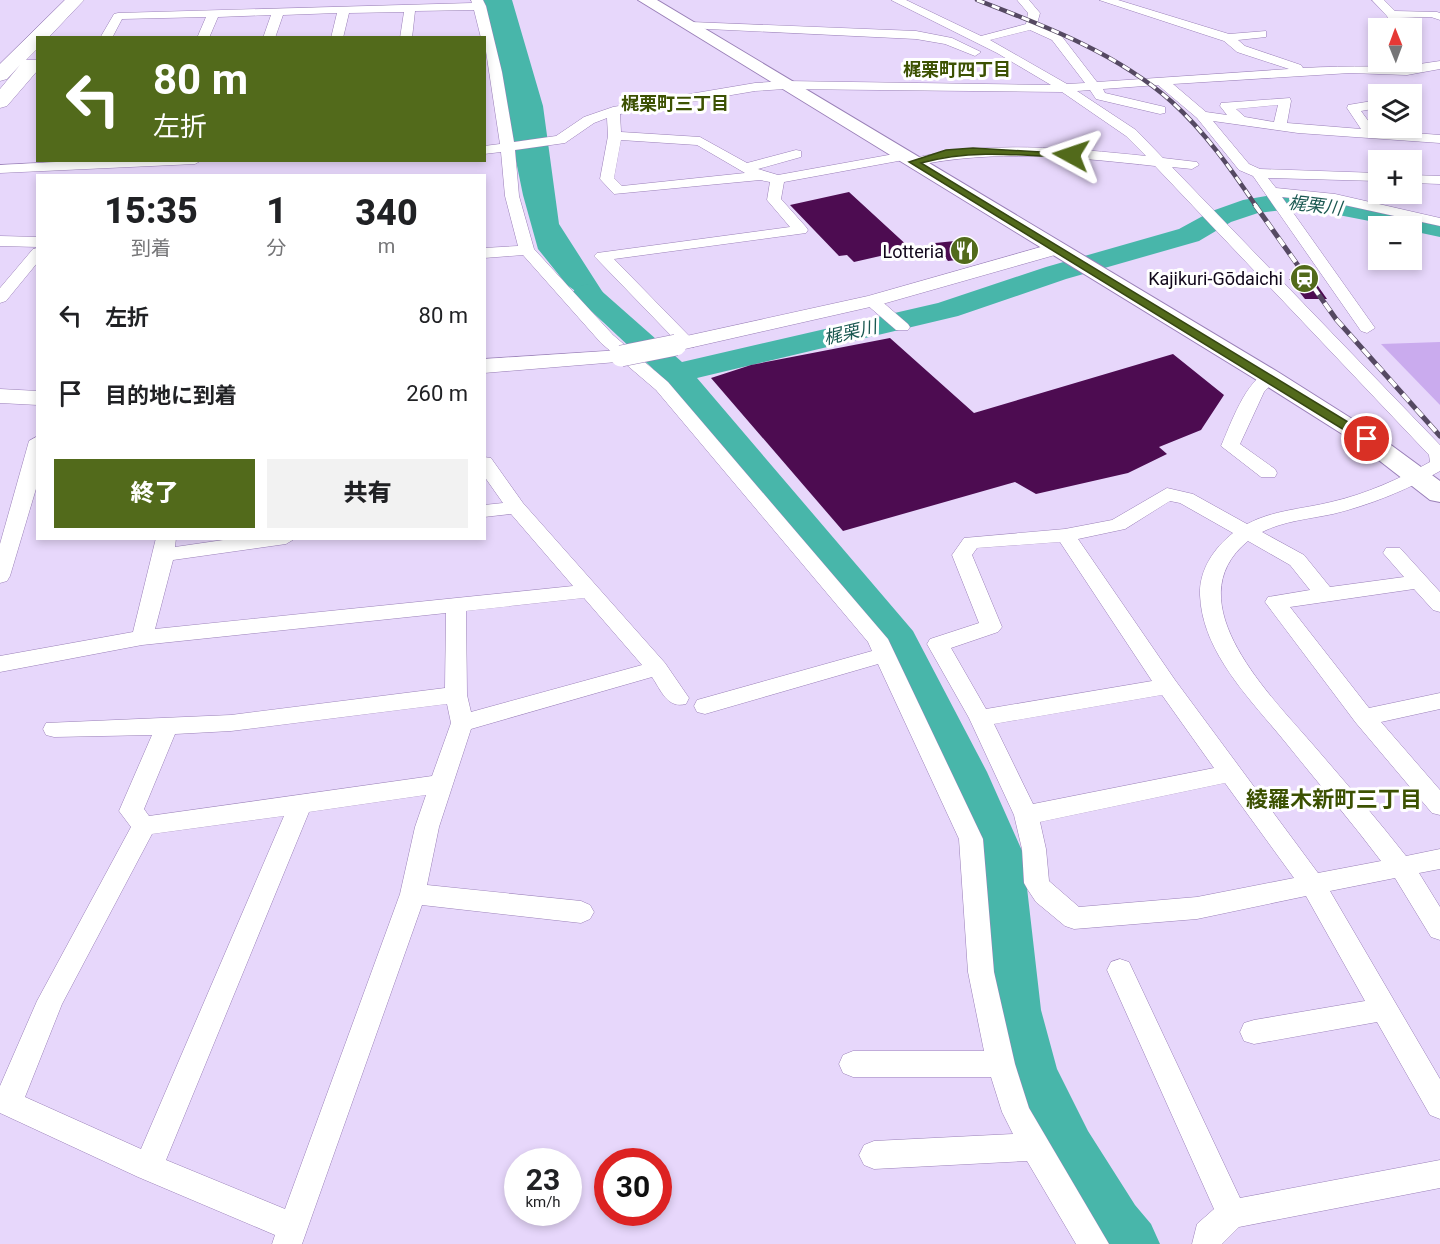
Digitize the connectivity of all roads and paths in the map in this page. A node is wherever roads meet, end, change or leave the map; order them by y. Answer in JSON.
{"nodes":[{"id":1,"x":75,"y":0,"type":"edge"},
{"id":2,"x":93,"y":0,"type":"edge"},
{"id":3,"x":646,"y":0,"type":"edge"},
{"id":4,"x":897,"y":0,"type":"edge"},
{"id":5,"x":1023,"y":0,"type":"edge"},
{"id":6,"x":1105,"y":0,"type":"edge"},
{"id":7,"x":1378,"y":0,"type":"edge"},
{"id":8,"x":479,"y":3,"type":"edge"},
{"id":9,"x":410,"y":8,"type":"junction"},
{"id":10,"x":344,"y":10,"type":"junction"},
{"id":11,"x":278,"y":12,"type":"junction"},
{"id":12,"x":1438,"y":12,"type":"edge"},
{"id":13,"x":213,"y":14,"type":"junction"},
{"id":14,"x":1186,"y":15,"type":"dead end"},
{"id":15,"x":1392,"y":15,"type":"junction"},
{"id":16,"x":1164,"y":16,"type":"junction"},
{"id":17,"x":1393,"y":18,"type":"edge"},
{"id":18,"x":1031,"y":26,"type":"junction"},
{"id":19,"x":691,"y":27,"type":"junction"},
{"id":20,"x":1262,"y":34,"type":"dead end"},
{"id":21,"x":39,"y":36,"type":"edge"},
{"id":22,"x":59,"y":36,"type":"edge"},
{"id":23,"x":107,"y":36,"type":"edge"},
{"id":24,"x":204,"y":36,"type":"edge"},
{"id":25,"x":269,"y":36,"type":"edge"},
{"id":26,"x":338,"y":36,"type":"edge"},
{"id":27,"x":406,"y":36,"type":"edge"},
{"id":28,"x":484,"y":36,"type":"edge"},
{"id":29,"x":1228,"y":38,"type":"junction"},
{"id":30,"x":36,"y":39,"type":"edge"},
{"id":31,"x":978,"y":39,"type":"junction"},
{"id":32,"x":486,"y":50,"type":"edge"},
{"id":33,"x":36,"y":60,"type":"edge"},
{"id":34,"x":1422,"y":64,"type":"edge"},
{"id":35,"x":1440,"y":65,"type":"edge"},
{"id":36,"x":1306,"y":72,"type":"junction"},
{"id":37,"x":1405,"y":72,"type":"edge"},
{"id":38,"x":0,"y":75,"type":"edge"},
{"id":39,"x":1043,"y":75,"type":"junction"},
{"id":40,"x":490,"y":77,"type":"edge"},
{"id":41,"x":1162,"y":82,"type":"junction"},
{"id":42,"x":1385,"y":84,"type":"edge"},
{"id":43,"x":785,"y":85,"type":"junction"},
{"id":44,"x":1368,"y":87,"type":"edge"},
{"id":45,"x":1065,"y":88,"type":"junction"},
{"id":46,"x":1098,"y":91,"type":"junction"},
{"id":47,"x":1368,"y":96,"type":"edge"},
{"id":48,"x":0,"y":102,"type":"edge"},
{"id":49,"x":1160,"y":110,"type":"dead end"},
{"id":50,"x":613,"y":111,"type":"junction"},
{"id":51,"x":1202,"y":115,"type":"junction"},
{"id":52,"x":1240,"y":120,"type":"junction"},
{"id":53,"x":1280,"y":126,"type":"junction"},
{"id":54,"x":1368,"y":130,"type":"edge"},
{"id":55,"x":1131,"y":133,"type":"junction"},
{"id":56,"x":1368,"y":134,"type":"edge"},
{"id":57,"x":615,"y":136,"type":"junction"},
{"id":58,"x":1422,"y":138,"type":"edge"},
{"id":59,"x":679,"y":139,"type":"junction"},
{"id":60,"x":1440,"y":139,"type":"edge"},
{"id":61,"x":508,"y":149,"type":"junction"},
{"id":62,"x":486,"y":150,"type":"edge"},
{"id":63,"x":795,"y":154,"type":"dead end"},
{"id":64,"x":672,"y":158,"type":"dead end"},
{"id":65,"x":909,"y":159,"type":"junction"},
{"id":66,"x":118,"y":162,"type":"edge"},
{"id":67,"x":1158,"y":162,"type":"junction"},
{"id":68,"x":59,"y":164,"type":"edge"},
{"id":69,"x":1192,"y":165,"type":"dead end"},
{"id":70,"x":0,"y":169,"type":"edge"},
{"id":71,"x":754,"y":172,"type":"junction"},
{"id":72,"x":1258,"y":173,"type":"junction"},
{"id":73,"x":1368,"y":177,"type":"edge"},
{"id":74,"x":778,"y":179,"type":"junction"},
{"id":75,"x":1422,"y":179,"type":"edge"},
{"id":76,"x":1440,"y":180,"type":"edge"},
{"id":77,"x":1272,"y":193,"type":"junction"},
{"id":78,"x":1440,"y":222,"type":"edge"},
{"id":79,"x":0,"y":241,"type":"edge"},
{"id":80,"x":36,"y":242,"type":"edge"},
{"id":81,"x":526,"y":250,"type":"junction"},
{"id":82,"x":36,"y":254,"type":"edge"},
{"id":83,"x":486,"y":254,"type":"edge"},
{"id":84,"x":1065,"y":254,"type":"junction"},
{"id":85,"x":0,"y":298,"type":"edge"},
{"id":86,"x":872,"y":301,"type":"junction"},
{"id":87,"x":902,"y":327,"type":"dead end"},
{"id":88,"x":1367,"y":328,"type":"dead end"},
{"id":89,"x":682,"y":344,"type":"junction"},
{"id":90,"x":486,"y":366,"type":"edge"},
{"id":91,"x":1269,"y":377,"type":"junction"},
{"id":92,"x":0,"y":396,"type":"edge"},
{"id":93,"x":36,"y":398,"type":"edge"},
{"id":94,"x":36,"y":458,"type":"edge"},
{"id":95,"x":486,"y":465,"type":"edge"},
{"id":96,"x":1268,"y":473,"type":"dead end"},
{"id":97,"x":1419,"y":476,"type":"junction"},
{"id":98,"x":32,"y":491,"type":"edge"},
{"id":99,"x":1440,"y":494,"type":"edge"},
{"id":100,"x":516,"y":507,"type":"junction"},
{"id":101,"x":486,"y":511,"type":"edge"},
{"id":102,"x":1246,"y":532,"type":"junction"},
{"id":103,"x":1065,"y":535,"type":"junction"},
{"id":104,"x":259,"y":540,"type":"edge"},
{"id":105,"x":165,"y":547,"type":"edge"},
{"id":106,"x":1393,"y":553,"type":"dead end"},
{"id":107,"x":0,"y":576,"type":"edge"},
{"id":108,"x":1419,"y":582,"type":"junction"},
{"id":109,"x":589,"y":591,"type":"junction"},
{"id":110,"x":1325,"y":596,"type":"junction"},
{"id":111,"x":1440,"y":605,"type":"edge"},
{"id":112,"x":456,"y":606,"type":"junction"},
{"id":113,"x":142,"y":638,"type":"junction"},
{"id":114,"x":884,"y":655,"type":"junction"},
{"id":115,"x":0,"y":664,"type":"edge"},
{"id":116,"x":657,"y":668,"type":"junction"},
{"id":117,"x":1167,"y":686,"type":"junction"},
{"id":118,"x":456,"y":695,"type":"junction"},
{"id":119,"x":678,"y":698,"type":"dead end"},
{"id":120,"x":1440,"y":701,"type":"edge"},
{"id":121,"x":705,"y":706,"type":"dead end"},
{"id":122,"x":1364,"y":717,"type":"junction"},
{"id":123,"x":980,"y":718,"type":"junction"},
{"id":124,"x":462,"y":723,"type":"junction"},
{"id":125,"x":167,"y":726,"type":"junction"},
{"id":126,"x":54,"y":729,"type":"dead end"},
{"id":127,"x":1231,"y":773,"type":"junction"},
{"id":128,"x":442,"y":784,"type":"junction"},
{"id":129,"x":300,"y":805,"type":"junction"},
{"id":130,"x":1440,"y":806,"type":"edge"},
{"id":131,"x":1026,"y":815,"type":"junction"},
{"id":132,"x":144,"y":826,"type":"junction"},
{"id":133,"x":1440,"y":859,"type":"edge"},
{"id":134,"x":1402,"y":869,"type":"junction"},
{"id":135,"x":1314,"y":887,"type":"junction"},
{"id":136,"x":414,"y":894,"type":"junction"},
{"id":137,"x":581,"y":912,"type":"dead end"},
{"id":138,"x":1440,"y":929,"type":"edge"},
{"id":139,"x":1120,"y":970,"type":"dead end"},
{"id":140,"x":1385,"y":1008,"type":"junction"},
{"id":141,"x":1254,"y":1032,"type":"dead end"},
{"id":142,"x":853,"y":1064,"type":"dead end"},
{"id":143,"x":1001,"y":1064,"type":"junction"},
{"id":144,"x":4,"y":1100,"type":"edge"},
{"id":145,"x":1440,"y":1106,"type":"edge"},
{"id":146,"x":1035,"y":1147,"type":"junction"},
{"id":147,"x":874,"y":1155,"type":"dead end"},
{"id":148,"x":148,"y":1167,"type":"junction"},
{"id":149,"x":1440,"y":1174,"type":"edge"},
{"id":150,"x":1232,"y":1214,"type":"junction"},
{"id":151,"x":290,"y":1235,"type":"edge"},
{"id":152,"x":1094,"y":1244,"type":"edge"},
{"id":153,"x":1207,"y":1244,"type":"edge"}],
"edges":[{"from":1,"to":21,"type":"highway"},
{"from":2,"to":22,"type":"highway"},
{"from":3,"to":19,"type":"main road"},
{"from":4,"to":31,"type":"street"},
{"from":5,"to":18,"type":"street"},
{"from":6,"to":16,"type":"street"},
{"from":7,"to":15,"type":"street"},
{"from":8,"to":9,"type":"street"},
{"from":8,"to":28,"type":"street"},
{"from":9,"to":10,"type":"street"},
{"from":9,"to":27,"type":"street"},
{"from":10,"to":11,"type":"street"},
{"from":10,"to":26,"type":"street"},
{"from":11,"to":13,"type":"street"},
{"from":11,"to":25,"type":"street"},
{"from":12,"to":15,"type":"street"},
{"from":13,"to":23,"type":"street"},
{"from":13,"to":24,"type":"street"},
{"from":14,"to":16,"type":"street"},
{"from":15,"to":17,"type":"street"},
{"from":16,"to":29,"type":"street"},
{"from":18,"to":31,"type":"street"},
{"from":18,"to":46,"type":"street"},
{"from":19,"to":39,"type":"street"},
{"from":19,"to":43,"type":"main road"},
{"from":20,"to":29,"type":"street"},
{"from":29,"to":36,"type":"street"},
{"from":30,"to":38,"type":"highway"},
{"from":31,"to":39,"type":"street"},
{"from":32,"to":40,"type":"street"},
{"from":33,"to":48,"type":"highway"},
{"from":34,"to":35,"type":"street"},
{"from":36,"to":41,"type":"street"},
{"from":36,"to":44,"type":"street"},
{"from":37,"to":42,"type":"street"},
{"from":39,"to":45,"type":"street"},
{"from":40,"to":61,"type":"street"},
{"from":41,"to":46,"type":"street"},
{"from":41,"to":51,"type":"street"},
{"from":43,"to":45,"type":"street"},
{"from":43,"to":50,"type":"street"},
{"from":43,"to":65,"type":"main road"},
{"from":45,"to":46,"type":"street"},
{"from":45,"to":55,"type":"street"},
{"from":46,"to":49,"type":"street"},
{"from":46,"to":55,"type":"street"},
{"from":47,"to":54,"type":"street"},
{"from":50,"to":57,"type":"street"},
{"from":50,"to":61,"type":"street"},
{"from":51,"to":52,"type":"street"},
{"from":51,"to":72,"type":"street"},
{"from":52,"to":53,"type":"street"},
{"from":52,"to":53,"type":"street"},
{"from":53,"to":56,"type":"street"},
{"from":55,"to":67,"type":"street"},
{"from":57,"to":59,"type":"street"},
{"from":57,"to":71,"type":"street"},
{"from":58,"to":60,"type":"street"},
{"from":59,"to":64,"type":"street"},
{"from":59,"to":71,"type":"street"},
{"from":61,"to":62,"type":"street"},
{"from":61,"to":81,"type":"street"},
{"from":63,"to":71,"type":"street"},
{"from":65,"to":67,"type":"street"},
{"from":65,"to":74,"type":"street"},
{"from":65,"to":84,"type":"main road"},
{"from":66,"to":68,"type":"street"},
{"from":67,"to":69,"type":"street"},
{"from":67,"to":97,"type":"street"},
{"from":68,"to":70,"type":"street"},
{"from":71,"to":74,"type":"street"},
{"from":72,"to":73,"type":"street"},
{"from":72,"to":77,"type":"street"},
{"from":74,"to":89,"type":"street"},
{"from":75,"to":76,"type":"street"},
{"from":77,"to":78,"type":"street"},
{"from":77,"to":88,"type":"street"},
{"from":79,"to":80,"type":"street"},
{"from":81,"to":83,"type":"street"},
{"from":81,"to":114,"type":"street"},
{"from":82,"to":85,"type":"street"},
{"from":84,"to":86,"type":"street"},
{"from":84,"to":91,"type":"main road"},
{"from":86,"to":87,"type":"street"},
{"from":86,"to":89,"type":"street"},
{"from":89,"to":90,"type":"street","bridge":true},
{"from":91,"to":96,"type":"street"},
{"from":91,"to":97,"type":"main road"},
{"from":92,"to":93,"type":"street"},
{"from":94,"to":98,"type":"street"},
{"from":95,"to":100,"type":"street"},
{"from":97,"to":99,"type":"main road"},
{"from":97,"to":102,"type":"street"},
{"from":98,"to":107,"type":"street"},
{"from":100,"to":101,"type":"street"},
{"from":100,"to":109,"type":"street"},
{"from":102,"to":103,"type":"street"},
{"from":102,"to":110,"type":"street"},
{"from":102,"to":134,"type":"street"},
{"from":103,"to":117,"type":"street"},
{"from":103,"to":123,"type":"street"},
{"from":104,"to":105,"type":"street"},
{"from":105,"to":113,"type":"street"},
{"from":106,"to":108,"type":"street"},
{"from":108,"to":110,"type":"street"},
{"from":108,"to":111,"type":"street"},
{"from":109,"to":112,"type":"street"},
{"from":109,"to":116,"type":"street"},
{"from":110,"to":122,"type":"street"},
{"from":112,"to":113,"type":"street"},
{"from":112,"to":118,"type":"street"},
{"from":113,"to":115,"type":"street"},
{"from":114,"to":121,"type":"street"},
{"from":114,"to":143,"type":"street"},
{"from":116,"to":119,"type":"street"},
{"from":116,"to":124,"type":"street"},
{"from":117,"to":123,"type":"street"},
{"from":117,"to":127,"type":"street"},
{"from":118,"to":124,"type":"street"},
{"from":118,"to":125,"type":"street"},
{"from":120,"to":122,"type":"street"},
{"from":122,"to":130,"type":"street"},
{"from":123,"to":131,"type":"street"},
{"from":124,"to":128,"type":"street"},
{"from":125,"to":126,"type":"street"},
{"from":125,"to":132,"type":"street"},
{"from":127,"to":131,"type":"street"},
{"from":127,"to":135,"type":"street"},
{"from":128,"to":129,"type":"street"},
{"from":128,"to":136,"type":"street"},
{"from":129,"to":132,"type":"street"},
{"from":129,"to":148,"type":"street"},
{"from":131,"to":135,"type":"street"},
{"from":132,"to":144,"type":"street"},
{"from":133,"to":134,"type":"street"},
{"from":134,"to":135,"type":"street"},
{"from":134,"to":138,"type":"street"},
{"from":135,"to":140,"type":"street"},
{"from":136,"to":137,"type":"street"},
{"from":136,"to":151,"type":"street"},
{"from":139,"to":150,"type":"street"},
{"from":140,"to":141,"type":"street"},
{"from":140,"to":145,"type":"street"},
{"from":142,"to":143,"type":"street"},
{"from":143,"to":146,"type":"street"},
{"from":144,"to":148,"type":"street"},
{"from":146,"to":147,"type":"street"},
{"from":146,"to":152,"type":"street"},
{"from":148,"to":151,"type":"street"},
{"from":149,"to":150,"type":"street"},
{"from":150,"to":153,"type":"street"}]}
